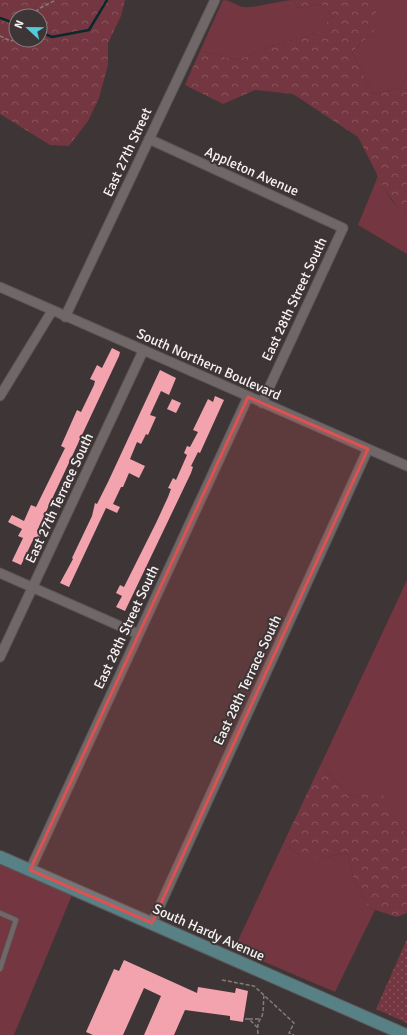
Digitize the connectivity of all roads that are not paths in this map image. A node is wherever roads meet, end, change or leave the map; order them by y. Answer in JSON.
{"nodes":[{"id":1,"x":215,"y":0,"type":"edge"},
{"id":2,"x":149,"y":139,"type":"junction"},
{"id":3,"x":343,"y":228,"type":"joint"},
{"id":4,"x":0,"y":287,"type":"edge"},
{"id":5,"x":52,"y":311,"type":"junction"},
{"id":6,"x":65,"y":317,"type":"junction"},
{"id":7,"x":143,"y":351,"type":"junction"},
{"id":8,"x":0,"y":396,"type":"edge"},
{"id":9,"x":248,"y":397,"type":"junction"},
{"id":10,"x":262,"y":403,"type":"junction"},
{"id":11,"x":368,"y":449,"type":"junction"},
{"id":12,"x":407,"y":466,"type":"edge"},
{"id":13,"x":0,"y":573,"type":"edge"},
{"id":14,"x":32,"y":588,"type":"junction"},
{"id":15,"x":138,"y":634,"type":"junction"},
{"id":16,"x":0,"y":657,"type":"edge"},
{"id":17,"x":0,"y":857,"type":"edge"},
{"id":18,"x":30,"y":870,"type":"junction"},
{"id":19,"x":0,"y":913,"type":"edge"},
{"id":20,"x":152,"y":923,"type":"junction"},
{"id":21,"x":0,"y":969,"type":"edge"},
{"id":22,"x":406,"y":1035,"type":"edge"}],
"edges":[{"from":1,"to":2,"type":"street","name":"East 27th Street"},
{"from":2,"to":3,"type":"street","name":"Appleton Avenue"},
{"from":2,"to":6,"type":"street","name":"East 27th Street"},
{"from":3,"to":10,"type":"street","name":"East 28th Street South"},
{"from":4,"to":5,"type":"street","name":"South Northern Boulevard"},
{"from":5,"to":6,"type":"street","name":"South Northern Boulevard"},
{"from":5,"to":8,"type":"street"},
{"from":6,"to":7,"type":"street","name":"South Northern Boulevard"},
{"from":7,"to":9,"type":"street","name":"South Northern Boulevard"},
{"from":7,"to":14,"type":"street","name":"East 27th Terrace South"},
{"from":9,"to":10,"type":"street","name":"South Northern Boulevard"},
{"from":9,"to":15,"type":"street","name":"East 28th Street South"},
{"from":10,"to":11,"type":"street","name":"South Northern Boulevard"},
{"from":11,"to":12,"type":"street","name":"South Northern Boulevard"},
{"from":11,"to":20,"type":"street","name":"East 28th Terrace South"},
{"from":13,"to":14,"type":"street"},
{"from":14,"to":15,"type":"street"},
{"from":14,"to":16,"type":"street","name":"East 27th Terrace South"},
{"from":15,"to":18,"type":"street","name":"East 28th Street South"},
{"from":17,"to":18,"type":"street","name":"South Hardy Avenue"},
{"from":18,"to":20,"type":"street","name":"South Hardy Avenue"},
{"from":19,"to":21,"type":"lane"},
{"from":20,"to":22,"type":"street","name":"South Hardy Avenue"}]}
